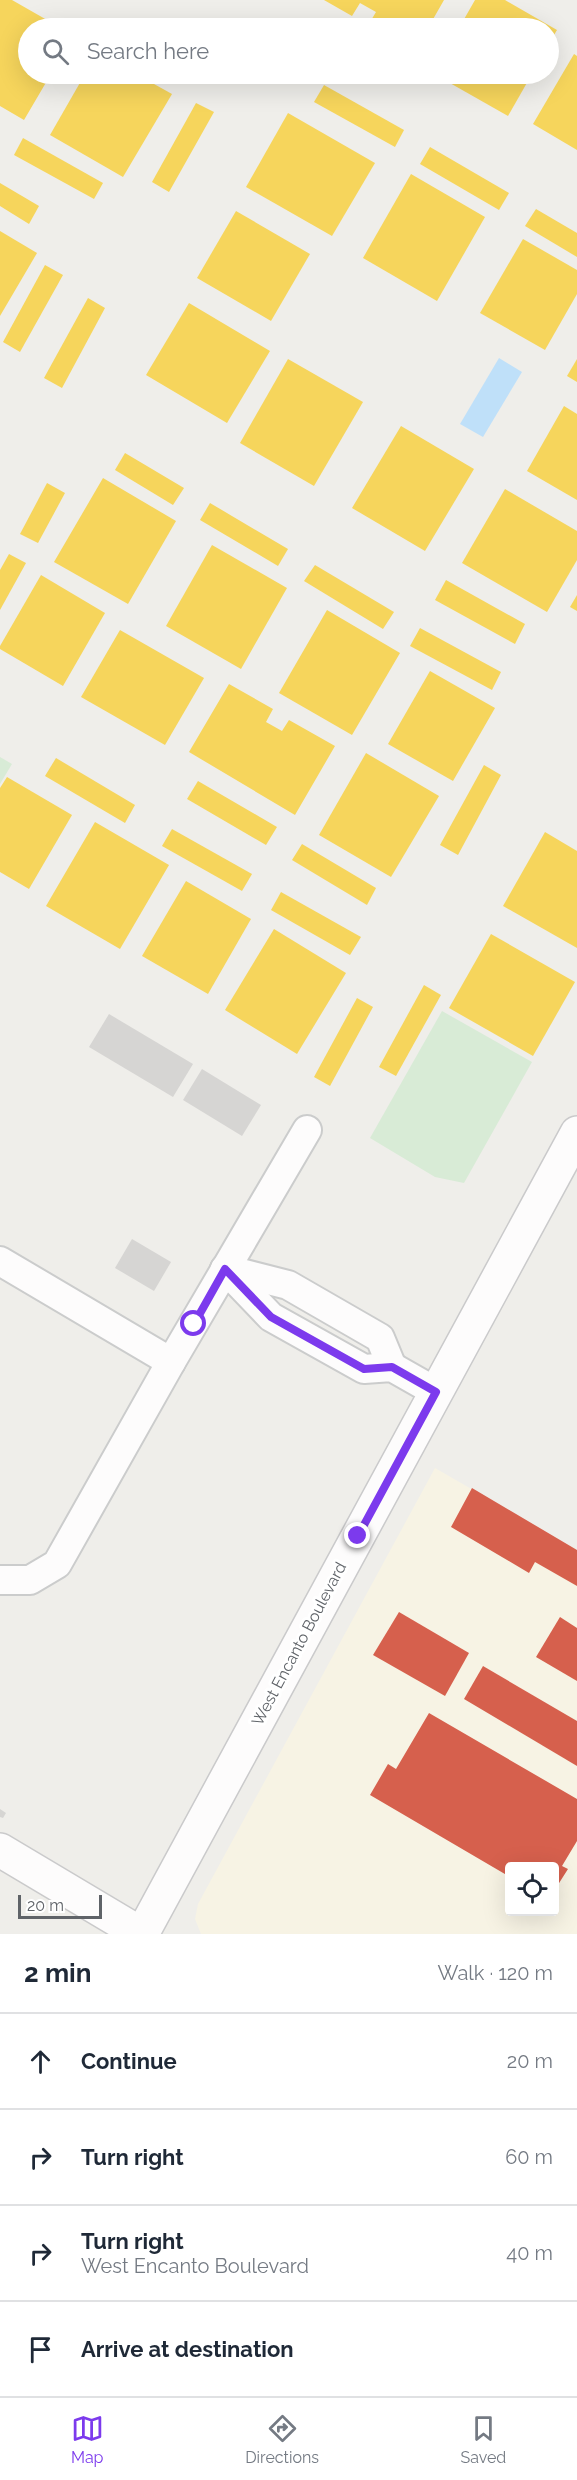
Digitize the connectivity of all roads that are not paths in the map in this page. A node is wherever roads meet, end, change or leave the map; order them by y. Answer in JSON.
{"nodes":[{"id":1,"x":307,"y":1130,"type":"dead end"},
{"id":2,"x":577,"y":1133,"type":"edge"},
{"id":3,"x":0,"y":1261,"type":"edge"},
{"id":4,"x":225,"y":1269,"type":"junction"},
{"id":5,"x":335,"y":1313,"type":"junction"},
{"id":6,"x":318,"y":1343,"type":"junction"},
{"id":7,"x":171,"y":1362,"type":"junction"},
{"id":8,"x":392,"y":1367,"type":"junction"},
{"id":9,"x":436,"y":1392,"type":"junction"},
{"id":10,"x":0,"y":1580,"type":"edge"},
{"id":11,"x":0,"y":1850,"type":"edge"},
{"id":12,"x":141,"y":1934,"type":"edge"}],
"edges":[{"from":1,"to":4,"type":"street"},
{"from":2,"to":9,"type":"street","name":"West Encanto Boulevard"},
{"from":3,"to":7,"type":"street"},
{"from":4,"to":5,"type":"street"},
{"from":4,"to":6,"type":"street"},
{"from":4,"to":7,"type":"street"},
{"from":5,"to":6,"type":"street"},
{"from":5,"to":8,"type":"street"},
{"from":6,"to":8,"type":"street"},
{"from":7,"to":10,"type":"street"},
{"from":8,"to":9,"type":"street"},
{"from":9,"to":12,"type":"street","name":"West Encanto Boulevard"},
{"from":11,"to":12,"type":"street"}]}
